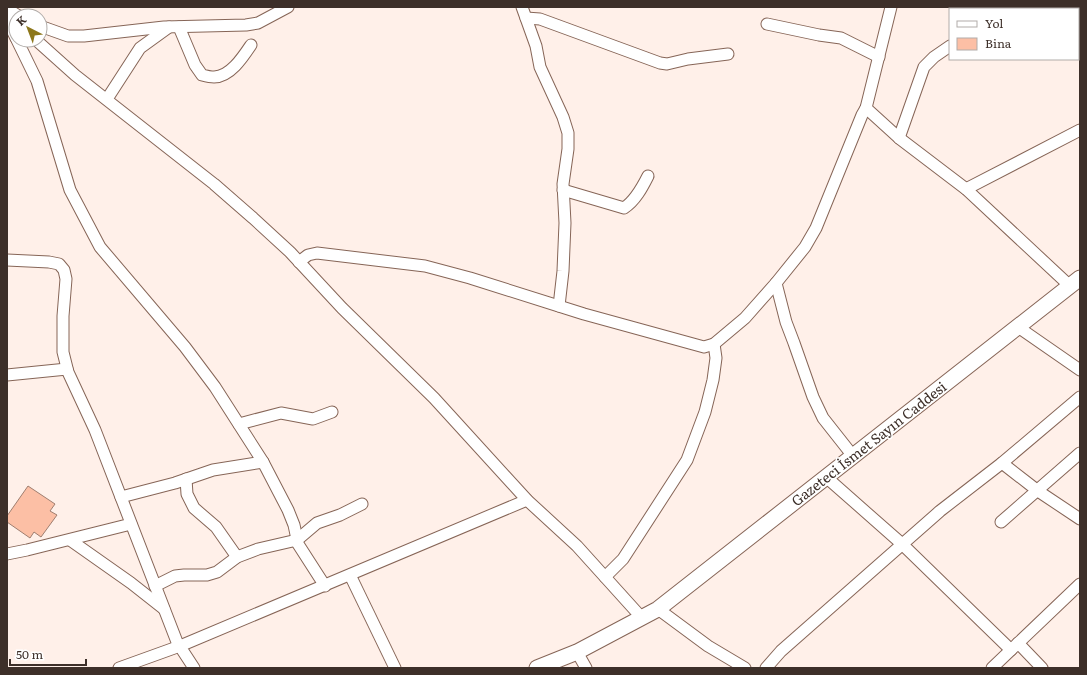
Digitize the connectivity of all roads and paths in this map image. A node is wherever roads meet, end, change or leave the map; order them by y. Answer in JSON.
{"nodes":[{"id":1,"x":288,"y":7,"type":"edge"},
{"id":2,"x":891,"y":7,"type":"edge"},
{"id":3,"x":524,"y":12,"type":"edge"},
{"id":4,"x":767,"y":24,"type":"dead end"},
{"id":5,"x":174,"y":27,"type":"junction"},
{"id":6,"x":48,"y":29,"type":"edge"},
{"id":7,"x":251,"y":45,"type":"dead end"},
{"id":8,"x":949,"y":47,"type":"edge"},
{"id":9,"x":21,"y":48,"type":"edge"},
{"id":10,"x":45,"y":48,"type":"edge"},
{"id":11,"x":728,"y":54,"type":"dead end"},
{"id":12,"x":879,"y":57,"type":"junction"},
{"id":13,"x":108,"y":99,"type":"junction"},
{"id":14,"x":866,"y":108,"type":"junction"},
{"id":15,"x":1080,"y":130,"type":"edge"},
{"id":16,"x":899,"y":138,"type":"junction"},
{"id":17,"x":648,"y":176,"type":"dead end"},
{"id":18,"x":966,"y":189,"type":"junction"},
{"id":19,"x":563,"y":190,"type":"junction"},
{"id":20,"x":7,"y":260,"type":"edge"},
{"id":21,"x":299,"y":262,"type":"junction"},
{"id":22,"x":1075,"y":282,"type":"edge"},
{"id":23,"x":776,"y":283,"type":"junction"},
{"id":24,"x":559,"y":306,"type":"junction"},
{"id":25,"x":1018,"y":327,"type":"junction"},
{"id":26,"x":714,"y":344,"type":"junction"},
{"id":27,"x":67,"y":369,"type":"junction"},
{"id":28,"x":1080,"y":370,"type":"edge"},
{"id":29,"x":7,"y":375,"type":"edge"},
{"id":30,"x":1080,"y":397,"type":"edge"},
{"id":31,"x":332,"y":412,"type":"dead end"},
{"id":32,"x":239,"y":424,"type":"junction"},
{"id":33,"x":1080,"y":453,"type":"edge"},
{"id":34,"x":853,"y":456,"type":"junction"},
{"id":35,"x":263,"y":462,"type":"junction"},
{"id":36,"x":1002,"y":463,"type":"junction"},
{"id":37,"x":826,"y":477,"type":"junction"},
{"id":38,"x":186,"y":479,"type":"junction"},
{"id":39,"x":1038,"y":491,"type":"junction"},
{"id":40,"x":121,"y":497,"type":"junction"},
{"id":41,"x":527,"y":500,"type":"junction"},
{"id":42,"x":362,"y":504,"type":"dead end"},
{"id":43,"x":1080,"y":519,"type":"edge"},
{"id":44,"x":1001,"y":522,"type":"dead end"},
{"id":45,"x":131,"y":524,"type":"junction"},
{"id":46,"x":70,"y":540,"type":"junction"},
{"id":47,"x":297,"y":540,"type":"junction"},
{"id":48,"x":902,"y":544,"type":"junction"},
{"id":49,"x":7,"y":554,"type":"edge"},
{"id":50,"x":237,"y":557,"type":"junction"},
{"id":51,"x":350,"y":575,"type":"junction"},
{"id":52,"x":605,"y":577,"type":"junction"},
{"id":53,"x":1080,"y":584,"type":"edge"},
{"id":54,"x":155,"y":586,"type":"junction"},
{"id":55,"x":325,"y":586,"type":"junction"},
{"id":56,"x":164,"y":610,"type":"junction"},
{"id":57,"x":658,"y":610,"type":"junction"},
{"id":58,"x":642,"y":618,"type":"junction"},
{"id":59,"x":180,"y":646,"type":"junction"},
{"id":60,"x":1014,"y":647,"type":"junction"},
{"id":61,"x":577,"y":652,"type":"junction"},
{"id":62,"x":119,"y":668,"type":"edge"},
{"id":63,"x":194,"y":668,"type":"edge"},
{"id":64,"x":395,"y":668,"type":"edge"},
{"id":65,"x":537,"y":668,"type":"edge"},
{"id":66,"x":586,"y":668,"type":"edge"},
{"id":67,"x":745,"y":668,"type":"edge"},
{"id":68,"x":766,"y":668,"type":"edge"},
{"id":69,"x":992,"y":668,"type":"edge"},
{"id":70,"x":1042,"y":668,"type":"edge"}],
"edges":[{"from":1,"to":5,"type":"street"},
{"from":2,"to":12,"type":"street"},
{"from":3,"to":11,"type":"street"},
{"from":3,"to":19,"type":"street"},
{"from":4,"to":12,"type":"street"},
{"from":5,"to":6,"type":"street"},
{"from":5,"to":7,"type":"street"},
{"from":5,"to":13,"type":"street"},
{"from":8,"to":16,"type":"street"},
{"from":9,"to":32,"type":"street"},
{"from":10,"to":13,"type":"street"},
{"from":12,"to":14,"type":"street"},
{"from":13,"to":21,"type":"street"},
{"from":14,"to":16,"type":"street"},
{"from":14,"to":23,"type":"street"},
{"from":15,"to":18,"type":"street"},
{"from":16,"to":18,"type":"street"},
{"from":17,"to":19,"type":"street"},
{"from":18,"to":22,"type":"street"},
{"from":19,"to":24,"type":"street"},
{"from":20,"to":27,"type":"street"},
{"from":21,"to":24,"type":"street"},
{"from":21,"to":41,"type":"street"},
{"from":22,"to":25,"type":"street","name":"Gazeteci İsmet Sayın Caddesi"},
{"from":23,"to":26,"type":"street"},
{"from":23,"to":34,"type":"street"},
{"from":24,"to":26,"type":"street"},
{"from":25,"to":28,"type":"street"},
{"from":25,"to":34,"type":"street","name":"Gazeteci İsmet Sayın Caddesi"},
{"from":26,"to":52,"type":"street"},
{"from":27,"to":29,"type":"street"},
{"from":27,"to":40,"type":"street"},
{"from":30,"to":36,"type":"street"},
{"from":31,"to":32,"type":"street"},
{"from":32,"to":35,"type":"street"},
{"from":33,"to":39,"type":"street"},
{"from":34,"to":37,"type":"street","name":"Gazeteci İsmet Sayın Caddesi"},
{"from":35,"to":38,"type":"street"},
{"from":35,"to":47,"type":"street"},
{"from":36,"to":39,"type":"street"},
{"from":36,"to":48,"type":"street"},
{"from":37,"to":48,"type":"street"},
{"from":37,"to":57,"type":"street","name":"Gazeteci İsmet Sayın Caddesi"},
{"from":38,"to":40,"type":"street"},
{"from":38,"to":50,"type":"street"},
{"from":39,"to":43,"type":"street"},
{"from":39,"to":44,"type":"street"},
{"from":40,"to":45,"type":"street"},
{"from":41,"to":51,"type":"street"},
{"from":41,"to":52,"type":"street"},
{"from":42,"to":47,"type":"street"},
{"from":45,"to":46,"type":"street"},
{"from":45,"to":54,"type":"street"},
{"from":46,"to":49,"type":"street"},
{"from":46,"to":56,"type":"street"},
{"from":47,"to":50,"type":"street"},
{"from":47,"to":55,"type":"street"},
{"from":48,"to":60,"type":"street"},
{"from":48,"to":68,"type":"street"},
{"from":50,"to":54,"type":"street"},
{"from":51,"to":55,"type":"street"},
{"from":51,"to":64,"type":"street"},
{"from":52,"to":58,"type":"street"},
{"from":53,"to":60,"type":"street"},
{"from":54,"to":56,"type":"street"},
{"from":55,"to":59,"type":"street"},
{"from":56,"to":59,"type":"street"},
{"from":57,"to":58,"type":"street","name":"Gazeteci İsmet Sayın Caddesi"},
{"from":57,"to":67,"type":"street"},
{"from":58,"to":61,"type":"street","name":"Gazeteci İsmet Sayın Caddesi"},
{"from":59,"to":62,"type":"street"},
{"from":59,"to":63,"type":"street"},
{"from":60,"to":69,"type":"street"},
{"from":60,"to":70,"type":"street"},
{"from":61,"to":65,"type":"street","name":"Gazeteci İsmet Sayın Caddesi"},
{"from":61,"to":66,"type":"street"}]}
